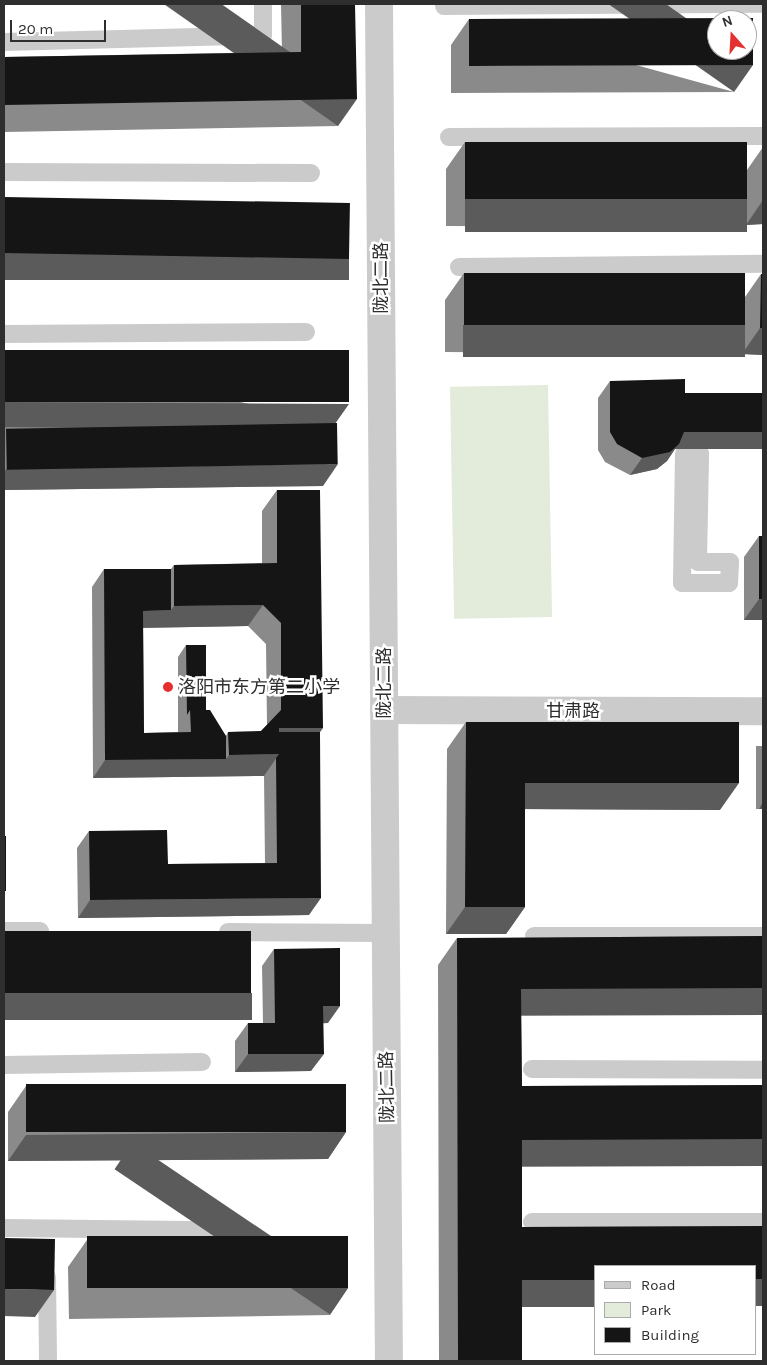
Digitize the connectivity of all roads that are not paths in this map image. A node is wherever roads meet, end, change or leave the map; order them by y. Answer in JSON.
{"nodes":[{"id":1,"x":262,"y":4,"type":"edge"},
{"id":2,"x":379,"y":4,"type":"edge"},
{"id":3,"x":761,"y":4,"type":"edge"},
{"id":4,"x":444,"y":6,"type":"dead end"},
{"id":5,"x":4,"y":42,"type":"edge"},
{"id":6,"x":763,"y":136,"type":"edge"},
{"id":7,"x":449,"y":137,"type":"dead end"},
{"id":8,"x":4,"y":172,"type":"edge"},
{"id":9,"x":311,"y":173,"type":"dead end"},
{"id":10,"x":763,"y":264,"type":"edge"},
{"id":11,"x":459,"y":267,"type":"dead end"},
{"id":12,"x":306,"y":332,"type":"dead end"},
{"id":13,"x":4,"y":334,"type":"edge"},
{"id":14,"x":685,"y":454,"type":"joint"},
{"id":15,"x":384,"y":710,"type":"junction"},
{"id":16,"x":763,"y":711,"type":"edge"},
{"id":17,"x":4,"y":931,"type":"edge"},
{"id":18,"x":62,"y":932,"type":"edge"},
{"id":19,"x":207,"y":932,"type":"edge"},
{"id":20,"x":385,"y":933,"type":"junction"},
{"id":21,"x":534,"y":936,"type":"edge"},
{"id":22,"x":763,"y":936,"type":"edge"},
{"id":23,"x":202,"y":1062,"type":"dead end"},
{"id":24,"x":4,"y":1065,"type":"edge"},
{"id":25,"x":532,"y":1068,"type":"dead end"},
{"id":26,"x":763,"y":1070,"type":"edge"},
{"id":27,"x":532,"y":1222,"type":"dead end"},
{"id":28,"x":763,"y":1222,"type":"edge"},
{"id":29,"x":4,"y":1228,"type":"edge"},
{"id":30,"x":46,"y":1228,"type":"junction"},
{"id":31,"x":211,"y":1230,"type":"dead end"},
{"id":32,"x":48,"y":1361,"type":"edge"},
{"id":33,"x":389,"y":1361,"type":"edge"}],
"edges":[{"from":1,"to":5,"type":"lane"},
{"from":2,"to":15,"type":"street","name":"陇北二路"},
{"from":3,"to":4,"type":"lane"},
{"from":6,"to":7,"type":"lane"},
{"from":8,"to":9,"type":"lane"},
{"from":10,"to":11,"type":"lane"},
{"from":12,"to":13,"type":"lane"},
{"from":14,"to":14,"type":"lane"},
{"from":15,"to":16,"type":"street","name":"甘肃路"},
{"from":15,"to":20,"type":"street","name":"陇北二路"},
{"from":17,"to":18,"type":"lane"},
{"from":19,"to":20,"type":"lane"},
{"from":20,"to":33,"type":"street","name":"陇北二路"},
{"from":21,"to":22,"type":"lane"},
{"from":23,"to":24,"type":"lane"},
{"from":25,"to":26,"type":"lane"},
{"from":27,"to":28,"type":"lane"},
{"from":29,"to":30,"type":"lane"},
{"from":30,"to":31,"type":"lane"},
{"from":30,"to":32,"type":"lane"}]}
